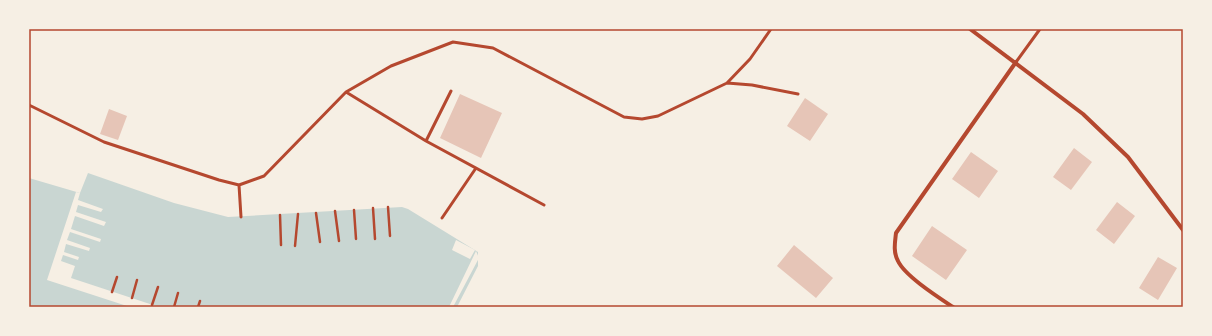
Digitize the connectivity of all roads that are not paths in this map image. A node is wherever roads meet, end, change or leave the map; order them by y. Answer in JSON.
{"nodes":[{"id":1,"x":771,"y":29,"type":"edge"},
{"id":2,"x":970,"y":29,"type":"edge"},
{"id":3,"x":1040,"y":29,"type":"edge"},
{"id":4,"x":1016,"y":62,"type":"junction"},
{"id":5,"x":727,"y":83,"type":"junction"},
{"id":6,"x":451,"y":91,"type":"dead end"},
{"id":7,"x":346,"y":92,"type":"junction"},
{"id":8,"x":798,"y":94,"type":"dead end"},
{"id":9,"x":29,"y":105,"type":"edge"},
{"id":10,"x":426,"y":141,"type":"junction"},
{"id":11,"x":476,"y":168,"type":"junction"},
{"id":12,"x":239,"y":184,"type":"junction"},
{"id":13,"x":544,"y":204,"type":"dead end"},
{"id":14,"x":241,"y":217,"type":"dead end"},
{"id":15,"x":442,"y":218,"type":"dead end"},
{"id":16,"x":1183,"y":230,"type":"edge"},
{"id":17,"x":953,"y":307,"type":"edge"}],
"edges":[{"from":1,"to":5,"type":"lane"},
{"from":2,"to":4,"type":"street"},
{"from":3,"to":4,"type":"lane"},
{"from":4,"to":16,"type":"street"},
{"from":4,"to":17,"type":"street"},
{"from":5,"to":7,"type":"lane"},
{"from":5,"to":8,"type":"lane"},
{"from":6,"to":10,"type":"lane"},
{"from":7,"to":10,"type":"lane"},
{"from":7,"to":12,"type":"lane"},
{"from":9,"to":12,"type":"lane"},
{"from":10,"to":11,"type":"lane"},
{"from":11,"to":13,"type":"lane"},
{"from":11,"to":15,"type":"lane"},
{"from":12,"to":14,"type":"lane"}]}
